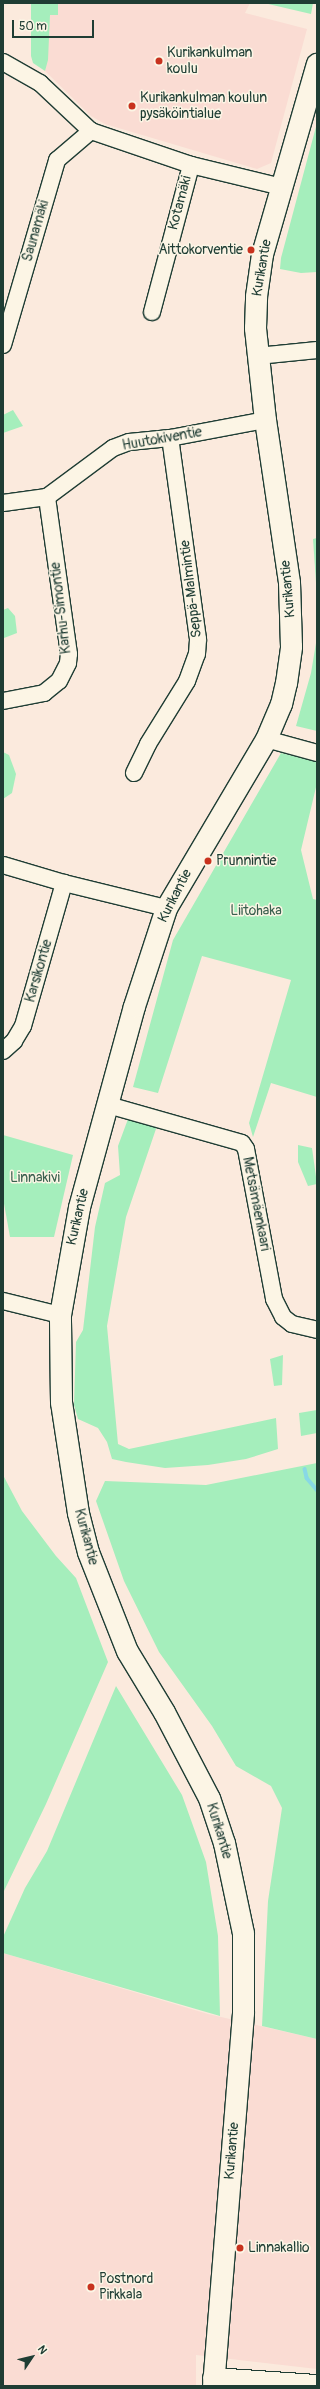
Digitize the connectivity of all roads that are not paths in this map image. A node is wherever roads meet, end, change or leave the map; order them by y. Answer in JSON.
{"nodes":[{"id":1,"x":3,"y":62,"type":"edge"},
{"id":2,"x":317,"y":64,"type":"edge"},
{"id":3,"x":91,"y":131,"type":"junction"},
{"id":4,"x":191,"y":165,"type":"junction"},
{"id":5,"x":282,"y":187,"type":"junction"},
{"id":6,"x":152,"y":312,"type":"dead end"},
{"id":7,"x":3,"y":345,"type":"edge"},
{"id":8,"x":317,"y":350,"type":"edge"},
{"id":9,"x":258,"y":356,"type":"junction"},
{"id":10,"x":265,"y":420,"type":"junction"},
{"id":11,"x":170,"y":438,"type":"junction"},
{"id":12,"x":47,"y":497,"type":"junction"},
{"id":13,"x":3,"y":503,"type":"edge"},
{"id":14,"x":3,"y":701,"type":"edge"},
{"id":15,"x":266,"y":739,"type":"junction"},
{"id":16,"x":317,"y":753,"type":"edge"},
{"id":17,"x":134,"y":773,"type":"dead end"},
{"id":18,"x":3,"y":865,"type":"edge"},
{"id":19,"x":64,"y":884,"type":"junction"},
{"id":20,"x":166,"y":908,"type":"junction"},
{"id":21,"x":3,"y":1051,"type":"edge"},
{"id":22,"x":108,"y":1105,"type":"junction"},
{"id":23,"x":3,"y":1301,"type":"edge"},
{"id":24,"x":60,"y":1315,"type":"junction"},
{"id":25,"x":317,"y":1330,"type":"edge"},
{"id":26,"x":213,"y":2382,"type":"edge"},
{"id":27,"x":317,"y":2385,"type":"edge"}],
"edges":[{"from":1,"to":3,"type":"street"},
{"from":2,"to":5,"type":"main road","name":"Kurikantie"},
{"from":3,"to":4,"type":"street"},
{"from":3,"to":7,"type":"street","name":"Saunamäki"},
{"from":4,"to":5,"type":"street"},
{"from":4,"to":6,"type":"street","name":"Kotamäki"},
{"from":5,"to":9,"type":"main road","name":"Kurikantie"},
{"from":8,"to":9,"type":"street"},
{"from":9,"to":10,"type":"main road","name":"Kurikantie"},
{"from":10,"to":11,"type":"street","name":"Huutokiventie"},
{"from":10,"to":15,"type":"main road","name":"Kurikantie"},
{"from":11,"to":12,"type":"street","name":"Huutokiventie"},
{"from":11,"to":17,"type":"street","name":"Seppä-Malmintie"},
{"from":12,"to":13,"type":"street","name":"Huutokiventie"},
{"from":12,"to":14,"type":"street","name":"Karhu-Simontie"},
{"from":15,"to":16,"type":"street"},
{"from":15,"to":20,"type":"main road","name":"Kurikantie"},
{"from":18,"to":19,"type":"street"},
{"from":19,"to":20,"type":"street"},
{"from":19,"to":21,"type":"street","name":"Karsikontie"},
{"from":20,"to":22,"type":"main road","name":"Kurikantie"},
{"from":22,"to":24,"type":"main road","name":"Kurikantie"},
{"from":22,"to":25,"type":"street","name":"Metsämäenkaari"},
{"from":23,"to":24,"type":"street"},
{"from":24,"to":26,"type":"main road","name":"Kurikantie"},
{"from":26,"to":27,"type":"main road"}]}
